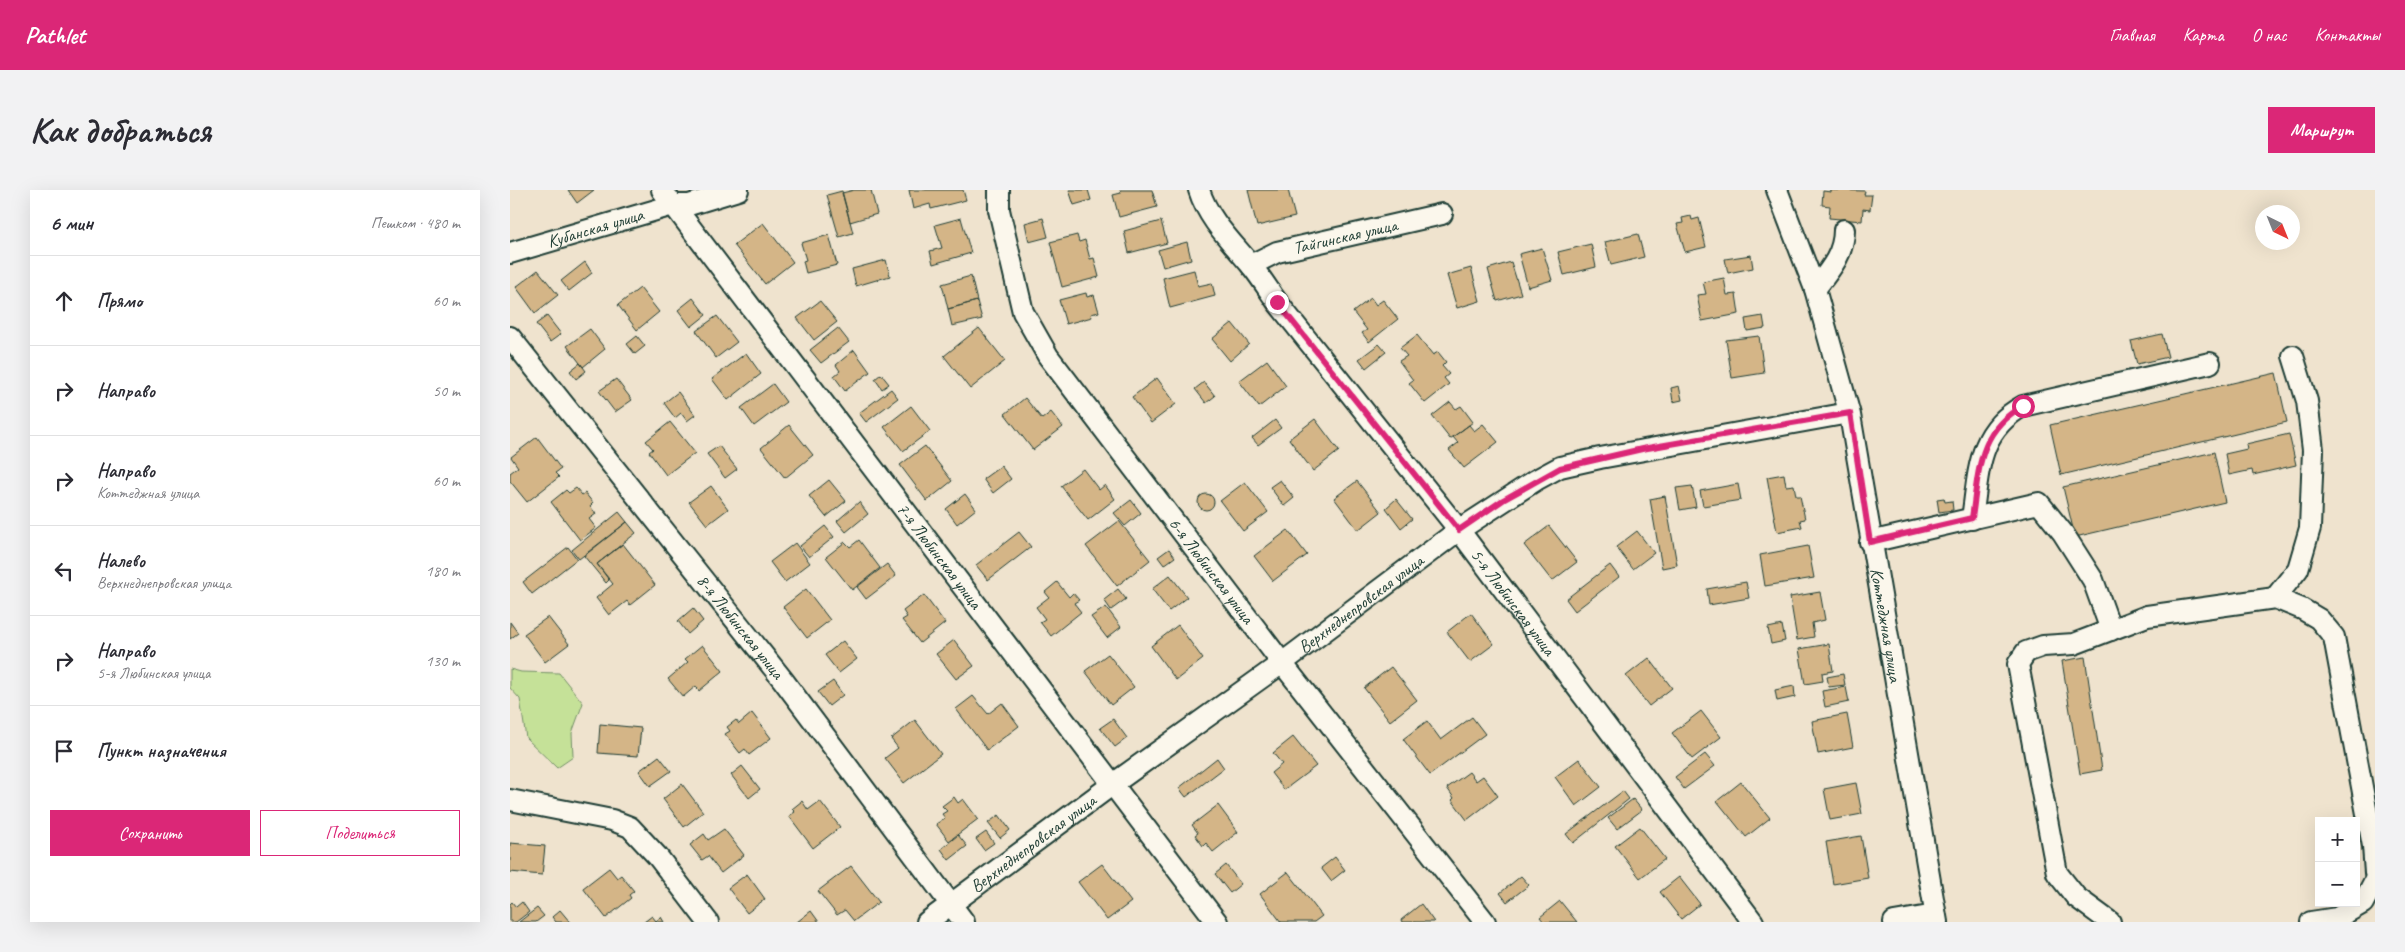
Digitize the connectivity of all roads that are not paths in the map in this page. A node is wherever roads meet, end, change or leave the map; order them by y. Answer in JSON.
{"nodes":[{"id":1,"x":738,"y":190,"type":"edge"},
{"id":2,"x":999,"y":190,"type":"edge"},
{"id":3,"x":1199,"y":190,"type":"edge"},
{"id":4,"x":1777,"y":190,"type":"edge"},
{"id":5,"x":668,"y":198,"type":"edge"},
{"id":6,"x":1442,"y":214,"type":"dead end"},
{"id":7,"x":1844,"y":230,"type":"dead end"},
{"id":8,"x":510,"y":253,"type":"edge"},
{"id":9,"x":1251,"y":265,"type":"junction"},
{"id":10,"x":1815,"y":289,"type":"junction"},
{"id":11,"x":510,"y":337,"type":"edge"},
{"id":12,"x":2293,"y":356,"type":"dead end"},
{"id":13,"x":2210,"y":363,"type":"dead end"},
{"id":14,"x":1850,"y":413,"type":"junction"},
{"id":15,"x":1972,"y":518,"type":"junction"},
{"id":16,"x":1459,"y":530,"type":"junction"},
{"id":17,"x":1870,"y":542,"type":"junction"},
{"id":18,"x":2275,"y":598,"type":"junction"},
{"id":19,"x":2110,"y":630,"type":"junction"},
{"id":20,"x":1282,"y":663,"type":"junction"},
{"id":21,"x":1113,"y":784,"type":"junction"},
{"id":22,"x":510,"y":800,"type":"edge"},
{"id":23,"x":2375,"y":873,"type":"edge"},
{"id":24,"x":2375,"y":880,"type":"edge"},
{"id":25,"x":950,"y":904,"type":"junction"},
{"id":26,"x":1936,"y":918,"type":"edge"},
{"id":27,"x":708,"y":922,"type":"edge"},
{"id":28,"x":927,"y":922,"type":"edge"},
{"id":29,"x":964,"y":922,"type":"edge"},
{"id":30,"x":1217,"y":922,"type":"edge"},
{"id":31,"x":1485,"y":922,"type":"edge"},
{"id":32,"x":1753,"y":922,"type":"edge"},
{"id":33,"x":1894,"y":922,"type":"edge"},
{"id":34,"x":2110,"y":922,"type":"edge"},
{"id":35,"x":2311,"y":922,"type":"edge"}],
"edges":[{"from":1,"to":5,"type":"street","name":"Кубанская улица"},
{"from":2,"to":20,"type":"street","name":"6-я Любинская улица"},
{"from":3,"to":9,"type":"street","name":"5-я Любинская улица"},
{"from":4,"to":10,"type":"street","name":"Коттеджная улица"},
{"from":5,"to":8,"type":"street","name":"Кубанская улица"},
{"from":5,"to":21,"type":"street","name":"7-я Любинская улица"},
{"from":6,"to":9,"type":"street","name":"Тайгинская улица"},
{"from":7,"to":10,"type":"street"},
{"from":9,"to":16,"type":"street","name":"5-я Любинская улица"},
{"from":10,"to":14,"type":"street","name":"Коттеджная улица"},
{"from":11,"to":25,"type":"street","name":"8-я Любинская улица"},
{"from":12,"to":18,"type":"street"},
{"from":13,"to":15,"type":"street"},
{"from":14,"to":16,"type":"street","name":"Верхнеднепровская улица"},
{"from":14,"to":17,"type":"street","name":"Коттеджная улица"},
{"from":15,"to":17,"type":"street"},
{"from":15,"to":19,"type":"street"},
{"from":16,"to":20,"type":"street","name":"Верхнеднепровская улица"},
{"from":16,"to":32,"type":"street","name":"5-я Любинская улица"},
{"from":17,"to":26,"type":"street","name":"Коттеджная улица"},
{"from":18,"to":19,"type":"street"},
{"from":18,"to":23,"type":"street"},
{"from":19,"to":34,"type":"street"},
{"from":20,"to":21,"type":"street","name":"Верхнеднепровская улица"},
{"from":20,"to":31,"type":"street","name":"6-я Любинская улица"},
{"from":21,"to":25,"type":"street","name":"Верхнеднепровская улица"},
{"from":21,"to":30,"type":"street","name":"7-я Любинская улица"},
{"from":22,"to":27,"type":"street"},
{"from":24,"to":35,"type":"street"},
{"from":25,"to":28,"type":"street","name":"Верхнеднепровская улица"},
{"from":25,"to":29,"type":"street","name":"8-я Любинская улица"},
{"from":26,"to":33,"type":"street"}]}
